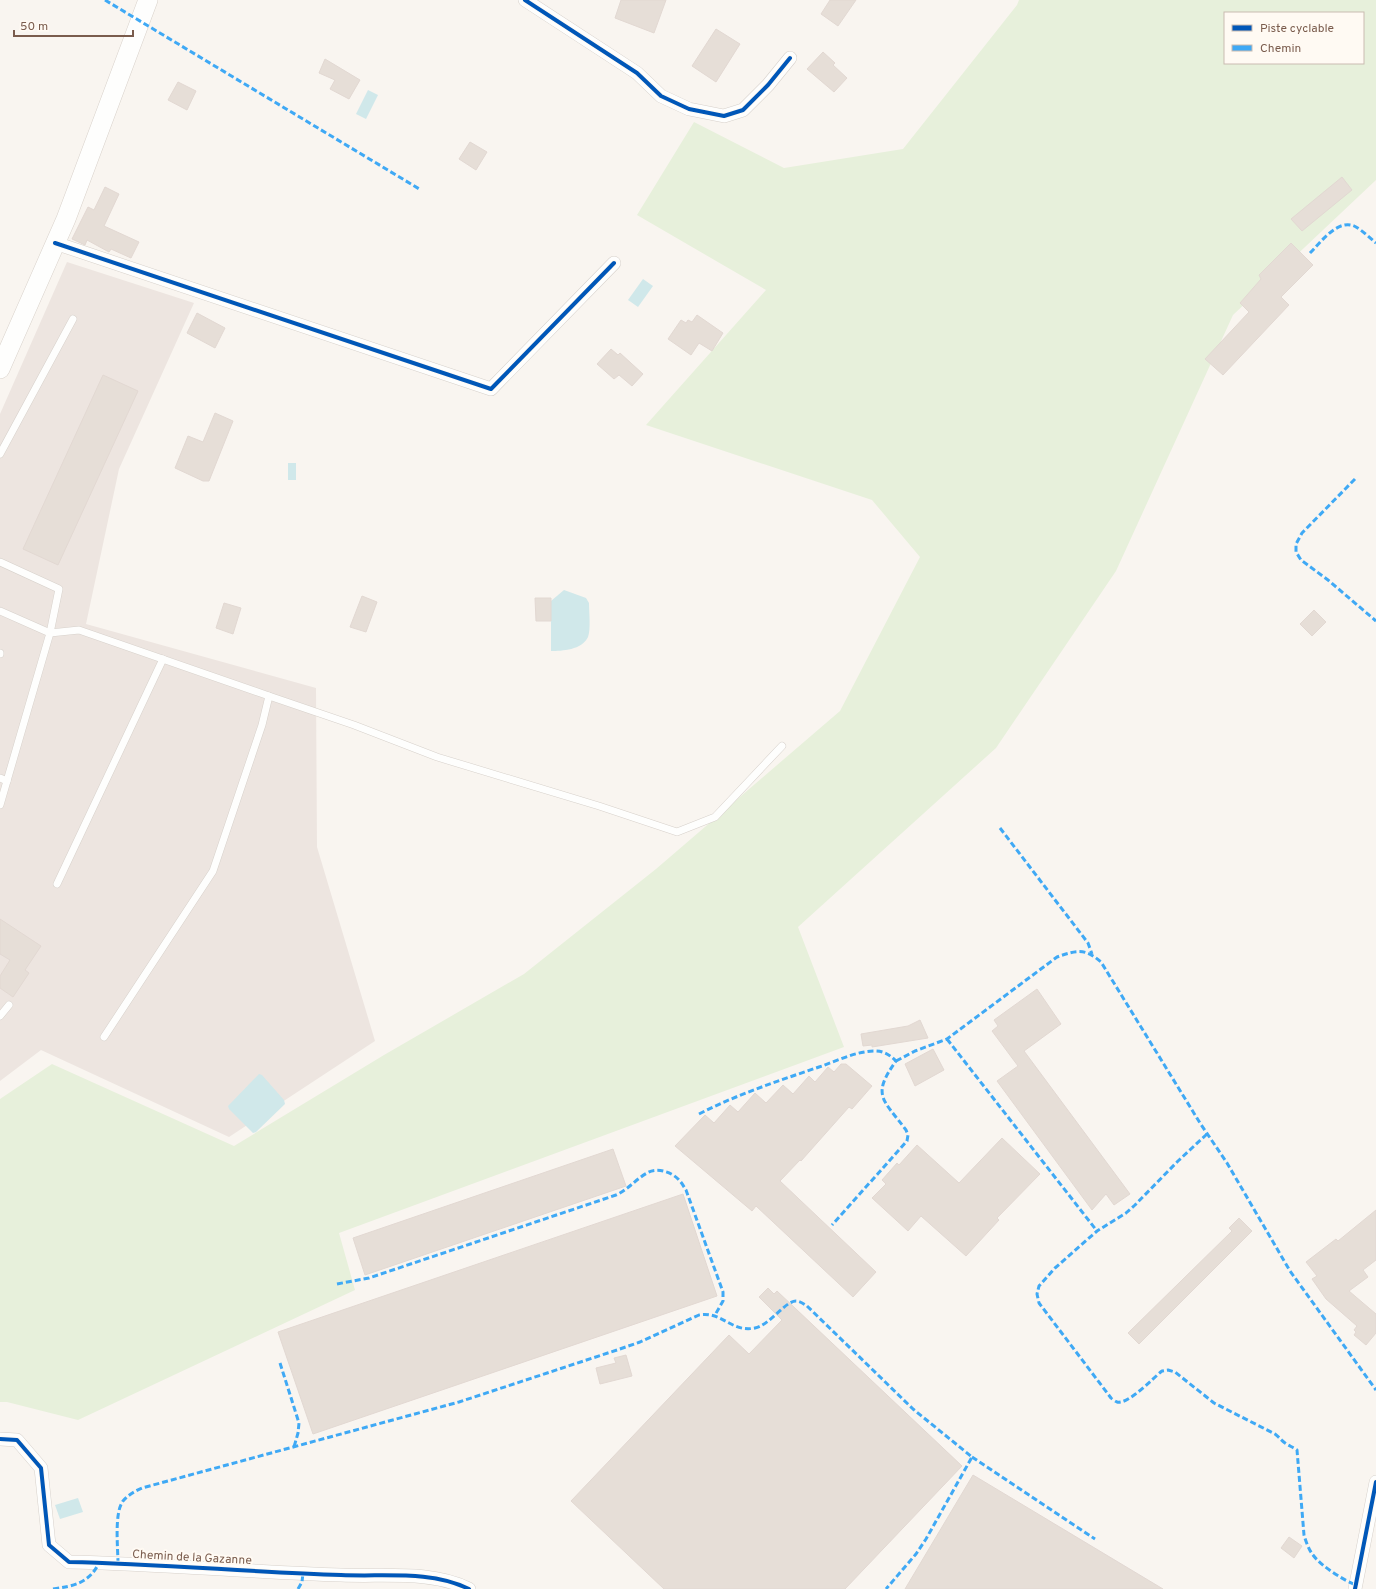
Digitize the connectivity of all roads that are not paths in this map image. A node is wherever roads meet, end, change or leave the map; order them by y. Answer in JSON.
{"nodes":[{"id":1,"x":148,"y":0,"type":"edge"},
{"id":2,"x":525,"y":0,"type":"edge"},
{"id":3,"x":790,"y":58,"type":"dead end"},
{"id":4,"x":55,"y":243,"type":"junction"},
{"id":5,"x":614,"y":263,"type":"dead end"},
{"id":6,"x":73,"y":319,"type":"dead end"},
{"id":7,"x":0,"y":369,"type":"edge"},
{"id":8,"x":0,"y":454,"type":"edge"},
{"id":9,"x":0,"y":562,"type":"edge"},
{"id":10,"x":0,"y":611,"type":"edge"},
{"id":11,"x":50,"y":633,"type":"junction"},
{"id":12,"x":163,"y":659,"type":"junction"},
{"id":13,"x":269,"y":696,"type":"junction"},
{"id":14,"x":782,"y":746,"type":"dead end"},
{"id":15,"x":0,"y":778,"type":"edge"},
{"id":16,"x":7,"y":781,"type":"junction"},
{"id":17,"x":0,"y":805,"type":"edge"},
{"id":18,"x":57,"y":884,"type":"dead end"},
{"id":19,"x":9,"y":1005,"type":"dead end"},
{"id":20,"x":0,"y":1016,"type":"edge"},
{"id":21,"x":104,"y":1037,"type":"dead end"},
{"id":22,"x":0,"y":1439,"type":"edge"},
{"id":23,"x":1376,"y":1482,"type":"edge"},
{"id":24,"x":469,"y":1589,"type":"edge"},
{"id":25,"x":1355,"y":1589,"type":"edge"}],
"edges":[{"from":1,"to":4,"type":"main road"},
{"from":2,"to":3,"type":"street"},
{"from":4,"to":5,"type":"street"},
{"from":4,"to":7,"type":"main road"},
{"from":6,"to":8,"type":"lane"},
{"from":9,"to":11,"type":"lane"},
{"from":10,"to":11,"type":"lane"},
{"from":11,"to":12,"type":"lane"},
{"from":11,"to":16,"type":"lane"},
{"from":12,"to":13,"type":"lane"},
{"from":12,"to":18,"type":"lane"},
{"from":13,"to":14,"type":"lane"},
{"from":13,"to":21,"type":"lane"},
{"from":15,"to":16,"type":"lane"},
{"from":16,"to":17,"type":"lane"},
{"from":19,"to":20,"type":"lane"},
{"from":22,"to":24,"type":"street","name":"Chemin de la Gazanne"},
{"from":23,"to":25,"type":"street"}]}
